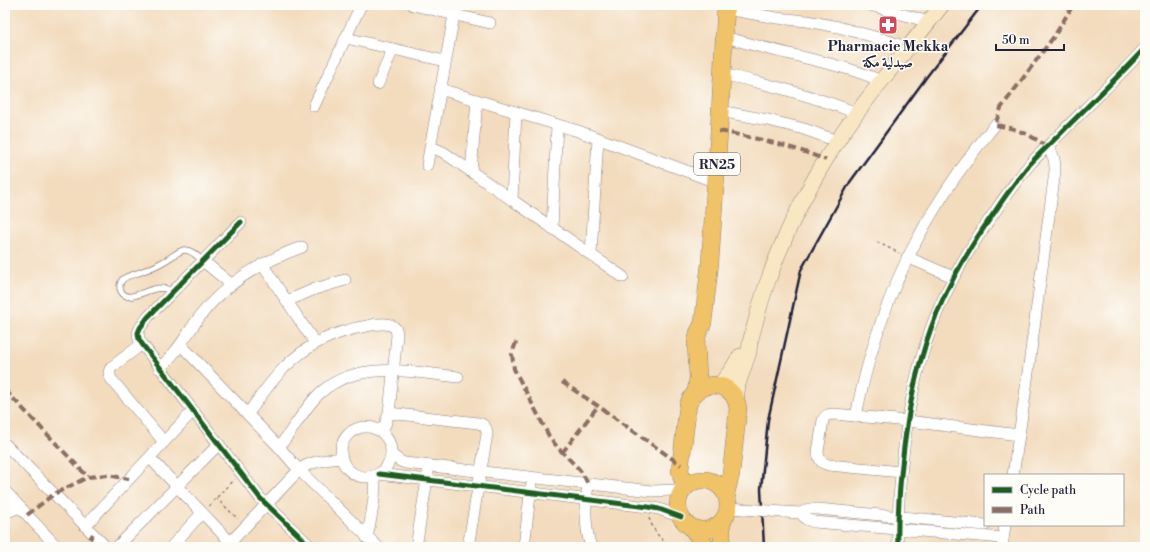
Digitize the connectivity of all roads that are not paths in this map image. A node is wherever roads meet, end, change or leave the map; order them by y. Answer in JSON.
{"nodes":[{"id":1,"x":361,"y":5,"type":"edge"},
{"id":2,"x":412,"y":5,"type":"edge"},
{"id":3,"x":870,"y":5,"type":"edge"},
{"id":4,"x":942,"y":5,"type":"edge"},
{"id":5,"x":726,"y":7,"type":"edge"},
{"id":6,"x":454,"y":14,"type":"junction"},
{"id":7,"x":929,"y":22,"type":"junction"},
{"id":8,"x":490,"y":23,"type":"dead end"},
{"id":9,"x":725,"y":37,"type":"junction"},
{"id":10,"x":346,"y":38,"type":"junction"},
{"id":11,"x":908,"y":48,"type":"junction"},
{"id":12,"x":1145,"y":48,"type":"edge"},
{"id":13,"x":393,"y":49,"type":"junction"},
{"id":14,"x":445,"y":61,"type":"junction"},
{"id":15,"x":722,"y":74,"type":"junction"},
{"id":16,"x":881,"y":81,"type":"junction"},
{"id":17,"x":378,"y":84,"type":"dead end"},
{"id":18,"x":440,"y":89,"type":"junction"},
{"id":19,"x":476,"y":100,"type":"junction"},
{"id":20,"x":314,"y":106,"type":"dead end"},
{"id":21,"x":720,"y":111,"type":"junction"},
{"id":22,"x":516,"y":112,"type":"junction"},
{"id":23,"x":858,"y":113,"type":"junction"},
{"id":24,"x":557,"y":125,"type":"junction"},
{"id":25,"x":995,"y":125,"type":"dead end"},
{"id":26,"x":598,"y":138,"type":"junction"},
{"id":27,"x":837,"y":141,"type":"junction"},
{"id":28,"x":431,"y":146,"type":"junction"},
{"id":29,"x":1047,"y":147,"type":"junction"},
{"id":30,"x":427,"y":165,"type":"dead end"},
{"id":31,"x":471,"y":172,"type":"junction"},
{"id":32,"x":716,"y":182,"type":"junction"},
{"id":33,"x":512,"y":200,"type":"junction"},
{"id":34,"x":241,"y":222,"type":"dead end"},
{"id":35,"x":552,"y":228,"type":"junction"},
{"id":36,"x":302,"y":247,"type":"dead end"},
{"id":37,"x":591,"y":254,"type":"junction"},
{"id":38,"x":907,"y":257,"type":"junction"},
{"id":39,"x":203,"y":261,"type":"junction"},
{"id":40,"x":262,"y":264,"type":"junction"},
{"id":41,"x":623,"y":277,"type":"dead end"},
{"id":42,"x":953,"y":277,"type":"junction"},
{"id":43,"x":346,"y":280,"type":"dead end"},
{"id":44,"x":231,"y":284,"type":"junction"},
{"id":45,"x":172,"y":292,"type":"junction"},
{"id":46,"x":287,"y":301,"type":"junction"},
{"id":47,"x":703,"y":323,"type":"junction"},
{"id":48,"x":750,"y":342,"type":"junction"},
{"id":49,"x":142,"y":344,"type":"junction"},
{"id":50,"x":315,"y":344,"type":"junction"},
{"id":51,"x":181,"y":345,"type":"junction"},
{"id":52,"x":159,"y":368,"type":"junction"},
{"id":53,"x":393,"y":370,"type":"junction"},
{"id":54,"x":458,"y":377,"type":"dead end"},
{"id":55,"x":716,"y":385,"type":"junction"},
{"id":56,"x":696,"y":391,"type":"junction"},
{"id":57,"x":736,"y":400,"type":"junction"},
{"id":58,"x":193,"y":411,"type":"junction"},
{"id":59,"x":389,"y":413,"type":"junction"},
{"id":60,"x":248,"y":414,"type":"junction"},
{"id":61,"x":856,"y":416,"type":"junction"},
{"id":62,"x":908,"y":421,"type":"junction"},
{"id":63,"x":381,"y":432,"type":"junction"},
{"id":64,"x":1019,"y":435,"type":"junction"},
{"id":65,"x":164,"y":442,"type":"junction"},
{"id":66,"x":5,"y":444,"type":"edge"},
{"id":67,"x":218,"y":444,"type":"junction"},
{"id":68,"x":279,"y":447,"type":"junction"},
{"id":69,"x":391,"y":454,"type":"junction"},
{"id":70,"x":150,"y":458,"type":"junction"},
{"id":71,"x":341,"y":458,"type":"junction"},
{"id":72,"x":429,"y":465,"type":"junction"},
{"id":73,"x":299,"y":470,"type":"junction"},
{"id":74,"x":480,"y":471,"type":"junction"},
{"id":75,"x":901,"y":472,"type":"junction"},
{"id":76,"x":1012,"y":474,"type":"edge"},
{"id":77,"x":376,"y":475,"type":"junction"},
{"id":78,"x":533,"y":477,"type":"junction"},
{"id":79,"x":427,"y":480,"type":"junction"},
{"id":80,"x":588,"y":484,"type":"junction"},
{"id":81,"x":177,"y":486,"type":"junction"},
{"id":82,"x":478,"y":486,"type":"junction"},
{"id":83,"x":685,"y":488,"type":"junction"},
{"id":84,"x":5,"y":491,"type":"edge"},
{"id":85,"x":531,"y":492,"type":"junction"},
{"id":86,"x":586,"y":499,"type":"junction"},
{"id":87,"x":266,"y":504,"type":"junction"},
{"id":88,"x":20,"y":507,"type":"junction"},
{"id":89,"x":725,"y":508,"type":"junction"},
{"id":90,"x":5,"y":513,"type":"edge"},
{"id":91,"x":202,"y":513,"type":"junction"},
{"id":92,"x":801,"y":513,"type":"junction"},
{"id":93,"x":898,"y":516,"type":"junction"},
{"id":94,"x":686,"y":522,"type":"junction"},
{"id":95,"x":984,"y":525,"type":"edge"},
{"id":96,"x":85,"y":526,"type":"junction"},
{"id":97,"x":1005,"y":526,"type":"edge"},
{"id":98,"x":898,"y":529,"type":"junction"},
{"id":99,"x":367,"y":538,"type":"junction"},
{"id":100,"x":1002,"y":542,"type":"edge"},
{"id":101,"x":231,"y":546,"type":"edge"},
{"id":102,"x":57,"y":547,"type":"edge"},
{"id":103,"x":106,"y":547,"type":"edge"},
{"id":104,"x":117,"y":547,"type":"edge"},
{"id":105,"x":171,"y":547,"type":"edge"},
{"id":106,"x":311,"y":547,"type":"edge"},
{"id":107,"x":378,"y":547,"type":"edge"},
{"id":108,"x":416,"y":547,"type":"edge"},
{"id":109,"x":468,"y":547,"type":"edge"},
{"id":110,"x":524,"y":547,"type":"edge"},
{"id":111,"x":591,"y":547,"type":"edge"},
{"id":112,"x":706,"y":547,"type":"edge"},
{"id":113,"x":722,"y":547,"type":"edge"},
{"id":114,"x":898,"y":547,"type":"edge"}],
"edges":[{"from":1,"to":10,"type":"street"},
{"from":2,"to":6,"type":"street"},
{"from":3,"to":7,"type":"street"},
{"from":4,"to":7,"type":"main road"},
{"from":5,"to":9,"type":"main road","number":"RN25"},
{"from":5,"to":11,"type":"street"},
{"from":6,"to":8,"type":"street"},
{"from":6,"to":14,"type":"street"},
{"from":7,"to":11,"type":"main road"},
{"from":9,"to":15,"type":"main road","number":"RN25"},
{"from":9,"to":16,"type":"street"},
{"from":10,"to":13,"type":"street"},
{"from":10,"to":20,"type":"street"},
{"from":11,"to":16,"type":"main road"},
{"from":12,"to":29,"type":"street"},
{"from":13,"to":14,"type":"street"},
{"from":13,"to":17,"type":"street"},
{"from":14,"to":18,"type":"street"},
{"from":15,"to":21,"type":"main road","number":"RN25"},
{"from":15,"to":23,"type":"street"},
{"from":16,"to":23,"type":"main road"},
{"from":18,"to":19,"type":"street"},
{"from":18,"to":28,"type":"street"},
{"from":19,"to":22,"type":"street"},
{"from":19,"to":31,"type":"street"},
{"from":21,"to":27,"type":"street"},
{"from":21,"to":32,"type":"main road","number":"RN25"},
{"from":22,"to":24,"type":"street"},
{"from":22,"to":33,"type":"street"},
{"from":23,"to":27,"type":"main road"},
{"from":24,"to":26,"type":"street"},
{"from":24,"to":35,"type":"street"},
{"from":25,"to":38,"type":"street"},
{"from":26,"to":32,"type":"street"},
{"from":26,"to":37,"type":"street"},
{"from":27,"to":48,"type":"main road"},
{"from":28,"to":30,"type":"street"},
{"from":28,"to":31,"type":"street"},
{"from":29,"to":42,"type":"street"},
{"from":29,"to":64,"type":"street"},
{"from":31,"to":33,"type":"street"},
{"from":32,"to":47,"type":"main road","number":"RN25"},
{"from":33,"to":35,"type":"street"},
{"from":34,"to":39,"type":"street"},
{"from":35,"to":37,"type":"street"},
{"from":36,"to":40,"type":"street"},
{"from":37,"to":41,"type":"street"},
{"from":38,"to":42,"type":"street"},
{"from":38,"to":61,"type":"street"},
{"from":39,"to":44,"type":"street"},
{"from":39,"to":45,"type":"street"},
{"from":39,"to":45,"type":"lane"},
{"from":40,"to":44,"type":"street"},
{"from":40,"to":46,"type":"street"},
{"from":42,"to":62,"type":"street"},
{"from":43,"to":46,"type":"street"},
{"from":44,"to":51,"type":"street"},
{"from":45,"to":49,"type":"street"},
{"from":46,"to":50,"type":"street"},
{"from":47,"to":55,"type":"main road","number":"RN25"},
{"from":47,"to":56,"type":"main road","number":"RN25"},
{"from":48,"to":55,"type":"main road"},
{"from":48,"to":57,"type":"main road"},
{"from":49,"to":52,"type":"street"},
{"from":49,"to":65,"type":"street"},
{"from":50,"to":53,"type":"street"},
{"from":50,"to":60,"type":"street"},
{"from":51,"to":52,"type":"street"},
{"from":51,"to":60,"type":"street"},
{"from":52,"to":58,"type":"street"},
{"from":53,"to":54,"type":"street"},
{"from":53,"to":59,"type":"street"},
{"from":53,"to":68,"type":"street"},
{"from":55,"to":56,"type":"main road"},
{"from":55,"to":57,"type":"main road"},
{"from":56,"to":83,"type":"main road","number":"RN25"},
{"from":57,"to":89,"type":"main road"},
{"from":58,"to":65,"type":"street"},
{"from":58,"to":67,"type":"street"},
{"from":59,"to":63,"type":"street"},
{"from":59,"to":74,"type":"street"},
{"from":60,"to":68,"type":"street"},
{"from":61,"to":62,"type":"street"},
{"from":61,"to":75,"type":"street"},
{"from":62,"to":64,"type":"street"},
{"from":62,"to":75,"type":"street"},
{"from":63,"to":69,"type":"street"},
{"from":63,"to":71,"type":"street"},
{"from":64,"to":76,"type":"street"},
{"from":65,"to":70,"type":"street"},
{"from":66,"to":96,"type":"street"},
{"from":67,"to":81,"type":"street"},
{"from":67,"to":87,"type":"street"},
{"from":68,"to":73,"type":"street"},
{"from":69,"to":72,"type":"street"},
{"from":69,"to":77,"type":"street"},
{"from":70,"to":81,"type":"street"},
{"from":70,"to":96,"type":"street"},
{"from":71,"to":73,"type":"street"},
{"from":71,"to":77,"type":"street"},
{"from":72,"to":74,"type":"street"},
{"from":72,"to":79,"type":"street"},
{"from":73,"to":87,"type":"street"},
{"from":73,"to":99,"type":"street"},
{"from":74,"to":78,"type":"street"},
{"from":74,"to":82,"type":"street"},
{"from":75,"to":93,"type":"street"},
{"from":77,"to":79,"type":"street"},
{"from":77,"to":99,"type":"street"},
{"from":78,"to":80,"type":"street"},
{"from":78,"to":85,"type":"street"},
{"from":79,"to":82,"type":"street"},
{"from":79,"to":108,"type":"street"},
{"from":80,"to":83,"type":"street"},
{"from":80,"to":86,"type":"street"},
{"from":81,"to":91,"type":"street"},
{"from":81,"to":104,"type":"street"},
{"from":82,"to":85,"type":"street"},
{"from":82,"to":109,"type":"street"},
{"from":83,"to":89,"type":"main road"},
{"from":83,"to":94,"type":"main road"},
{"from":84,"to":88,"type":"street"},
{"from":85,"to":86,"type":"street"},
{"from":85,"to":110,"type":"street"},
{"from":86,"to":94,"type":"street"},
{"from":86,"to":111,"type":"street"},
{"from":87,"to":101,"type":"street"},
{"from":87,"to":106,"type":"street"},
{"from":88,"to":90,"type":"street"},
{"from":88,"to":102,"type":"street"},
{"from":89,"to":92,"type":"street","bridge":true},
{"from":89,"to":94,"type":"main road"},
{"from":89,"to":113,"type":"main road"},
{"from":91,"to":101,"type":"street"},
{"from":91,"to":105,"type":"street"},
{"from":92,"to":93,"type":"street"},
{"from":92,"to":98,"type":"street"},
{"from":93,"to":95,"type":"street"},
{"from":93,"to":98,"type":"street"},
{"from":94,"to":112,"type":"main road"},
{"from":96,"to":103,"type":"street"},
{"from":97,"to":100,"type":"street"},
{"from":98,"to":100,"type":"street"},
{"from":98,"to":114,"type":"street"},
{"from":99,"to":107,"type":"street"}]}
